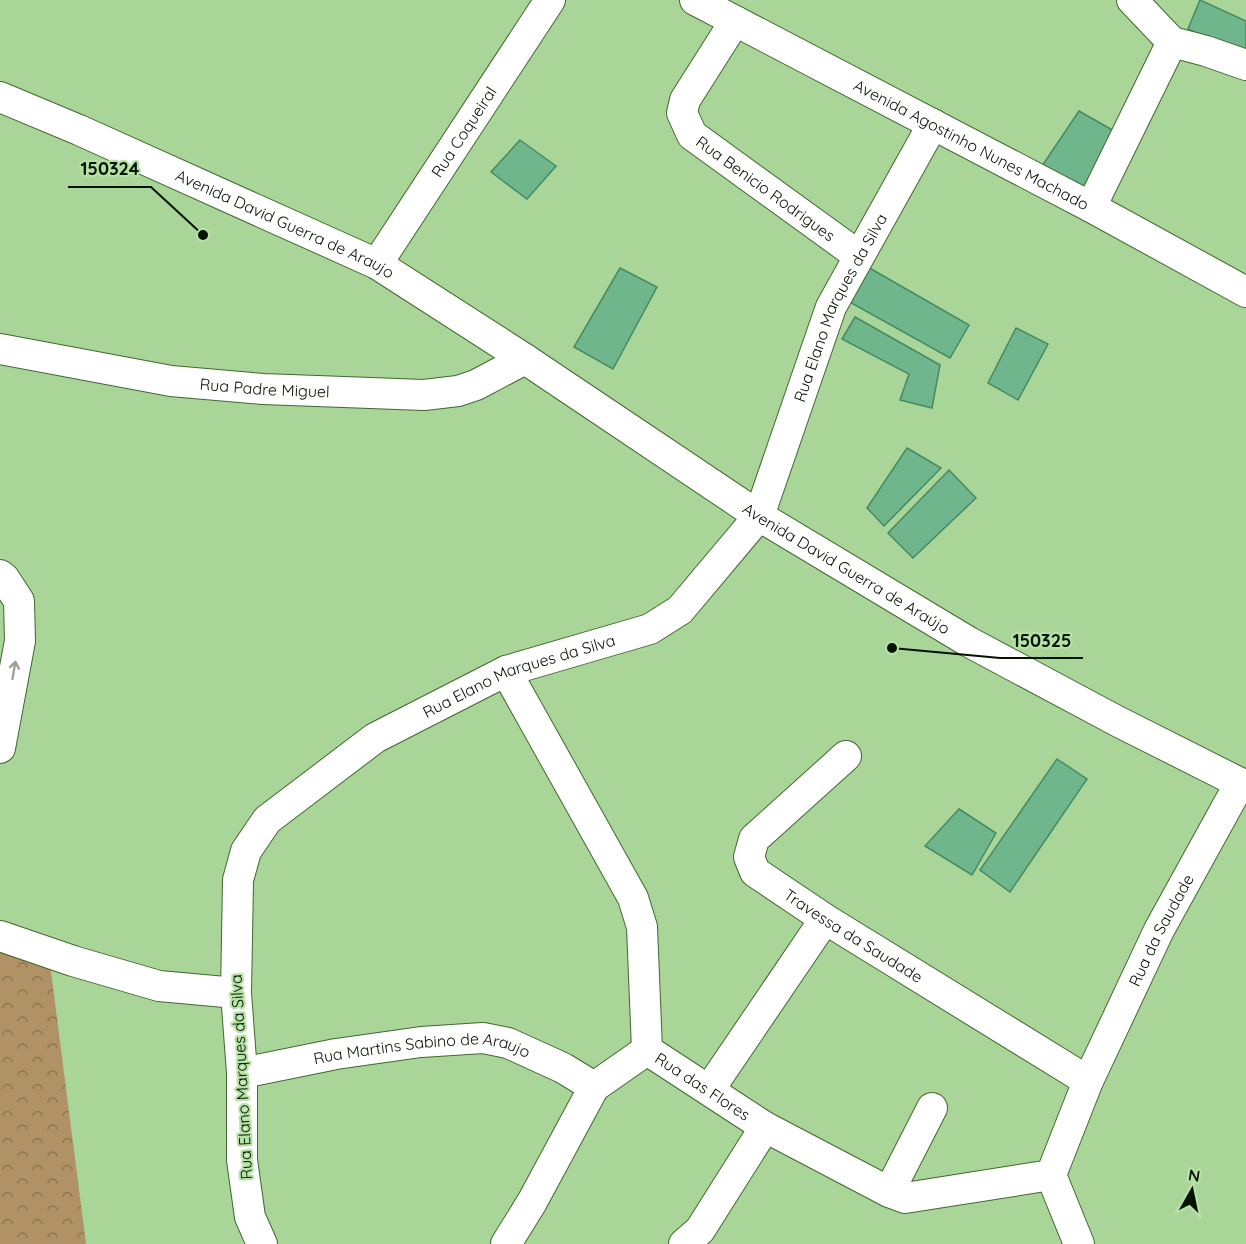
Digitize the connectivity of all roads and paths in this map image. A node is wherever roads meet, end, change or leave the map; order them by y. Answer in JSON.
{"nodes":[{"id":1,"x":550,"y":0,"type":"edge"},
{"id":2,"x":695,"y":0,"type":"edge"},
{"id":3,"x":1132,"y":0,"type":"edge"},
{"id":4,"x":735,"y":21,"type":"junction"},
{"id":5,"x":1172,"y":42,"type":"junction"},
{"id":6,"x":1246,"y":65,"type":"edge"},
{"id":7,"x":0,"y":97,"type":"edge"},
{"id":8,"x":933,"y":124,"type":"junction"},
{"id":9,"x":1091,"y":207,"type":"junction"},
{"id":10,"x":859,"y":256,"type":"junction"},
{"id":11,"x":377,"y":264,"type":"junction"},
{"id":12,"x":1246,"y":292,"type":"edge"},
{"id":13,"x":0,"y":349,"type":"edge"},
{"id":14,"x":525,"y":359,"type":"junction"},
{"id":15,"x":759,"y":516,"type":"junction"},
{"id":16,"x":0,"y":575,"type":"edge"},
{"id":17,"x":506,"y":671,"type":"junction"},
{"id":18,"x":0,"y":748,"type":"edge"},
{"id":19,"x":846,"y":756,"type":"dead end"},
{"id":20,"x":1243,"y":784,"type":"edge"},
{"id":21,"x":825,"y":919,"type":"junction"},
{"id":22,"x":0,"y":936,"type":"edge"},
{"id":23,"x":236,"y":993,"type":"junction"},
{"id":24,"x":647,"y":1050,"type":"junction"},
{"id":25,"x":242,"y":1073,"type":"junction"},
{"id":26,"x":1088,"y":1081,"type":"junction"},
{"id":27,"x":594,"y":1087,"type":"junction"},
{"id":28,"x":709,"y":1090,"type":"junction"},
{"id":29,"x":933,"y":1108,"type":"dead end"},
{"id":30,"x":765,"y":1127,"type":"junction"},
{"id":31,"x":1050,"y":1175,"type":"junction"},
{"id":32,"x":890,"y":1192,"type":"junction"},
{"id":33,"x":262,"y":1244,"type":"edge"},
{"id":34,"x":506,"y":1244,"type":"edge"},
{"id":35,"x":684,"y":1244,"type":"edge"},
{"id":36,"x":1079,"y":1244,"type":"edge"}],
"edges":[{"from":1,"to":11,"type":"street","name":"Rua Coqueiral"},
{"from":2,"to":4,"type":"street","name":"Avenida Agostinho Nunes Machado"},
{"from":3,"to":5,"type":"street"},
{"from":4,"to":8,"type":"street","name":"Avenida Agostinho Nunes Machado"},
{"from":4,"to":10,"type":"street","name":"Rua Benicio Rodrigues"},
{"from":5,"to":6,"type":"street"},
{"from":5,"to":9,"type":"street"},
{"from":7,"to":11,"type":"street","name":"Avenida David Guerra de Araujo"},
{"from":8,"to":9,"type":"street","name":"Avenida Agostinho Nunes Machado"},
{"from":8,"to":10,"type":"street","name":"Rua Elano Marques da Silva"},
{"from":9,"to":12,"type":"street","name":"Avenida Agostinho Nunes Machado"},
{"from":10,"to":15,"type":"street","name":"Rua Elano Marques da Silva"},
{"from":11,"to":14,"type":"street","name":"Avenida David Guerra de Araujo"},
{"from":13,"to":14,"type":"street","name":"Rua Padre Miguel"},
{"from":14,"to":15,"type":"street","name":"Avenida David Guerra de Araújo"},
{"from":15,"to":17,"type":"street","name":"Rua Elano Marques da Silva"},
{"from":15,"to":20,"type":"street","name":"Avenida David Guerra de Araújo"},
{"from":18,"to":16,"type":"street","one_way":true},
{"from":17,"to":23,"type":"street","name":"Rua Elano Marques da Silva"},
{"from":17,"to":24,"type":"street","name":"Rua das Flores"},
{"from":19,"to":21,"type":"street","name":"Travessa da Saudade"},
{"from":20,"to":26,"type":"street","name":"Rua da Saudade"},
{"from":21,"to":26,"type":"street","name":"Travessa da Saudade"},
{"from":21,"to":28,"type":"street"},
{"from":22,"to":23,"type":"street"},
{"from":23,"to":25,"type":"street","name":"Rua Elano Marques da Silva"},
{"from":24,"to":27,"type":"street"},
{"from":24,"to":28,"type":"street","name":"Rua das Flores"},
{"from":25,"to":27,"type":"street","name":"Rua Martins Sabino de Araujo"},
{"from":25,"to":33,"type":"street","name":"Rua Elano Marques da Silva"},
{"from":26,"to":31,"type":"street"},
{"from":27,"to":34,"type":"street"},
{"from":28,"to":30,"type":"street","name":"Rua das Flores"},
{"from":29,"to":32,"type":"street"},
{"from":30,"to":32,"type":"street","name":"Rua das Flores"},
{"from":30,"to":35,"type":"street"},
{"from":31,"to":32,"type":"street","name":"Rua das Flores"},
{"from":31,"to":36,"type":"street"}]}
